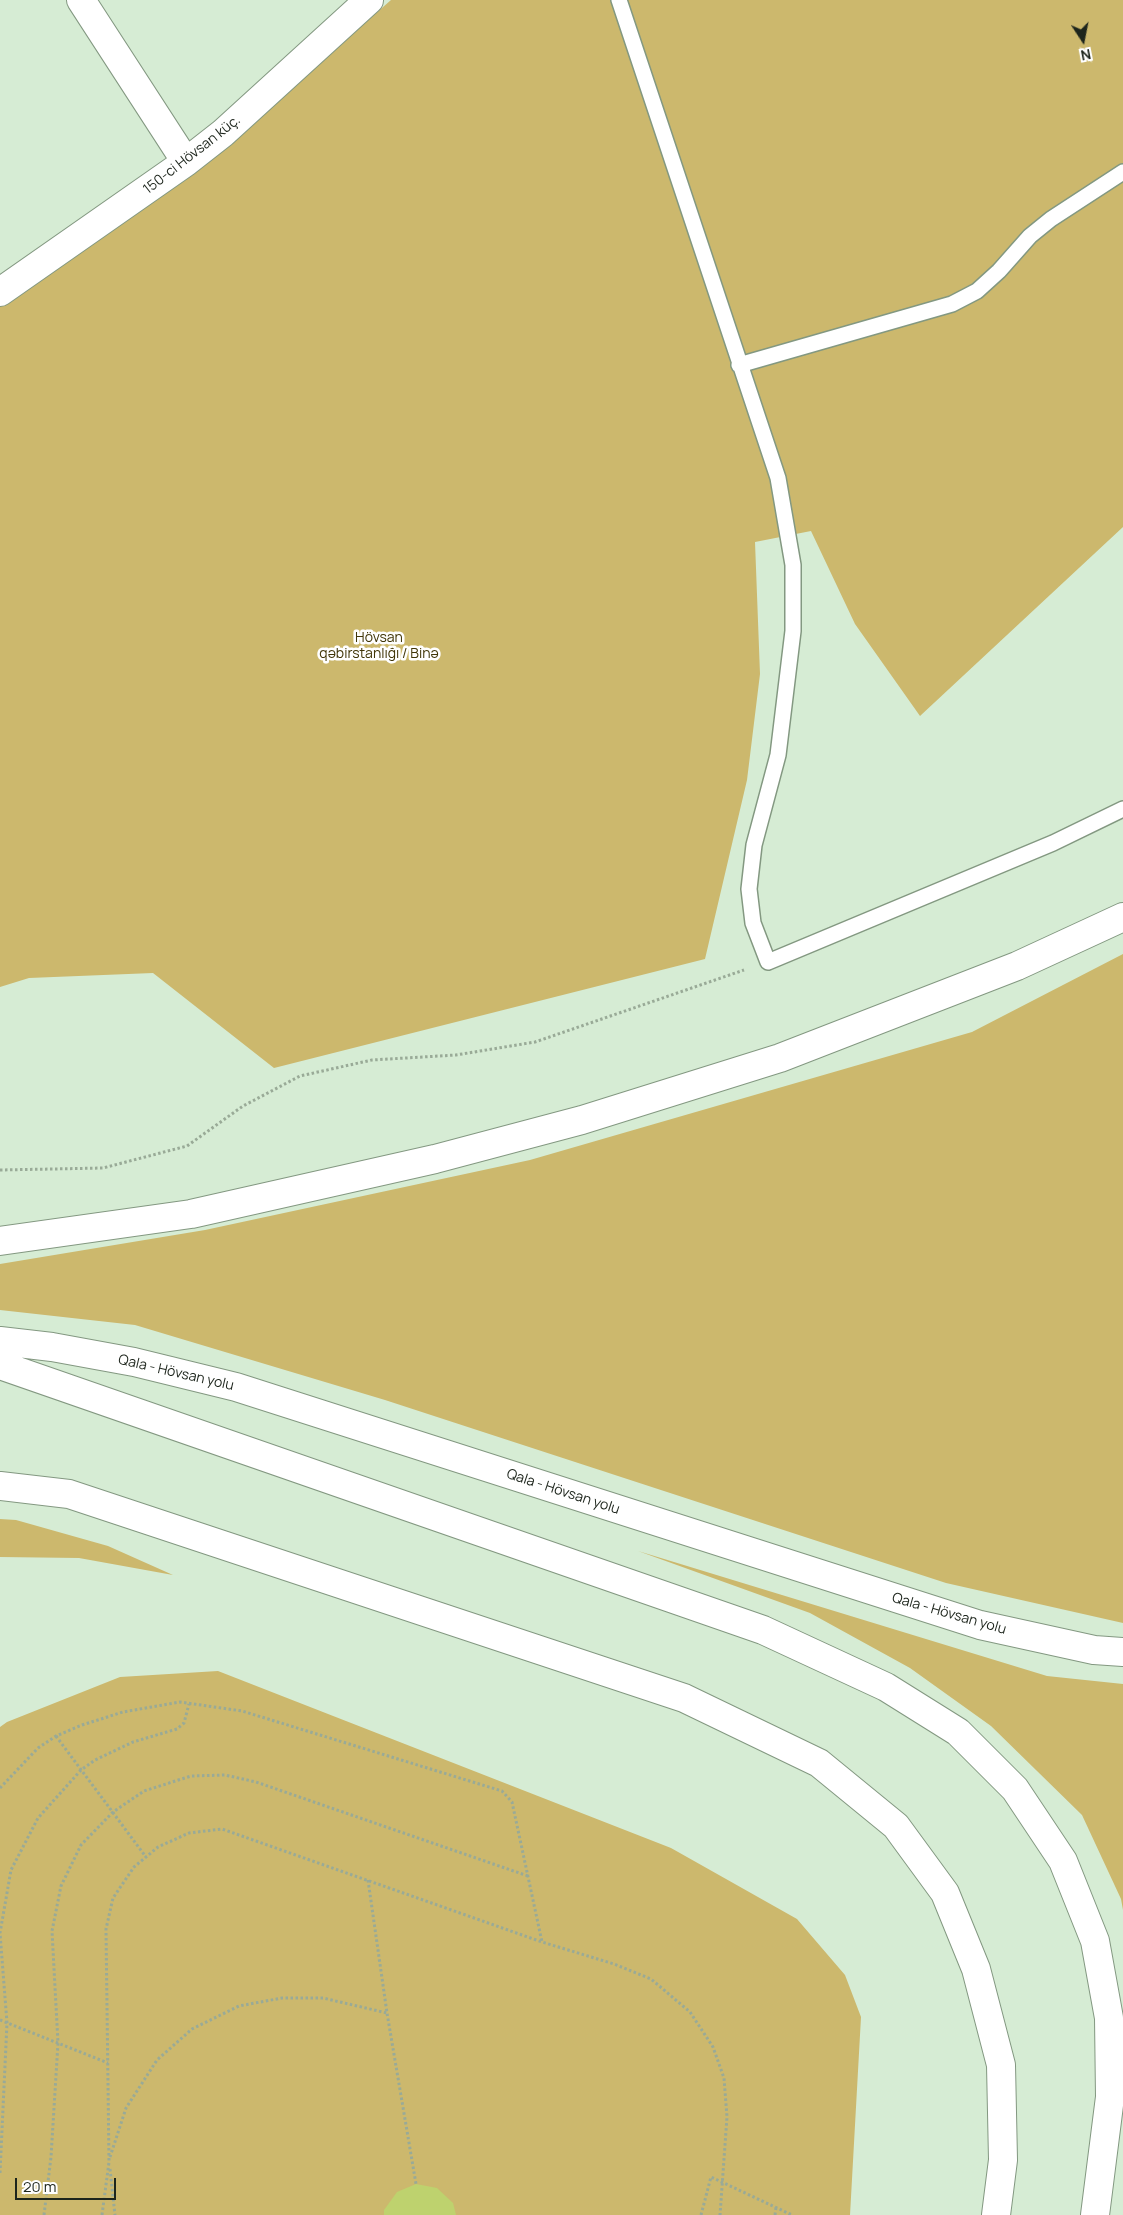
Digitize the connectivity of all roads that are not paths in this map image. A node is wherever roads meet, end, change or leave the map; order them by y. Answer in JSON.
{"nodes":[{"id":1,"x":80,"y":0,"type":"edge"},
{"id":2,"x":369,"y":0,"type":"edge"},
{"id":3,"x":619,"y":0,"type":"edge"},
{"id":4,"x":186,"y":162,"type":"junction"},
{"id":5,"x":1123,"y":172,"type":"edge"},
{"id":6,"x":0,"y":292,"type":"edge"},
{"id":7,"x":739,"y":365,"type":"junction"},
{"id":8,"x":1123,"y":809,"type":"edge"},
{"id":9,"x":1123,"y":917,"type":"edge"},
{"id":10,"x":0,"y":1241,"type":"edge"},
{"id":11,"x":0,"y":1341,"type":"edge"},
{"id":12,"x":0,"y":1365,"type":"edge"},
{"id":13,"x":0,"y":1486,"type":"edge"},
{"id":14,"x":1123,"y":1652,"type":"edge"},
{"id":15,"x":996,"y":2215,"type":"edge"},
{"id":16,"x":1095,"y":2215,"type":"edge"}],
"edges":[{"from":1,"to":4,"type":"main road"},
{"from":2,"to":4,"type":"main road","name":"150-ci Hövsan küç."},
{"from":3,"to":7,"type":"lane"},
{"from":4,"to":6,"type":"main road","name":"150-ci Hövsan küç."},
{"from":5,"to":7,"type":"lane"},
{"from":7,"to":8,"type":"lane"},
{"from":9,"to":10,"type":"main road"},
{"from":11,"to":14,"type":"main road","name":"Qala - Hövsan yolu"},
{"from":12,"to":16,"type":"main road"},
{"from":13,"to":15,"type":"main road"}]}
